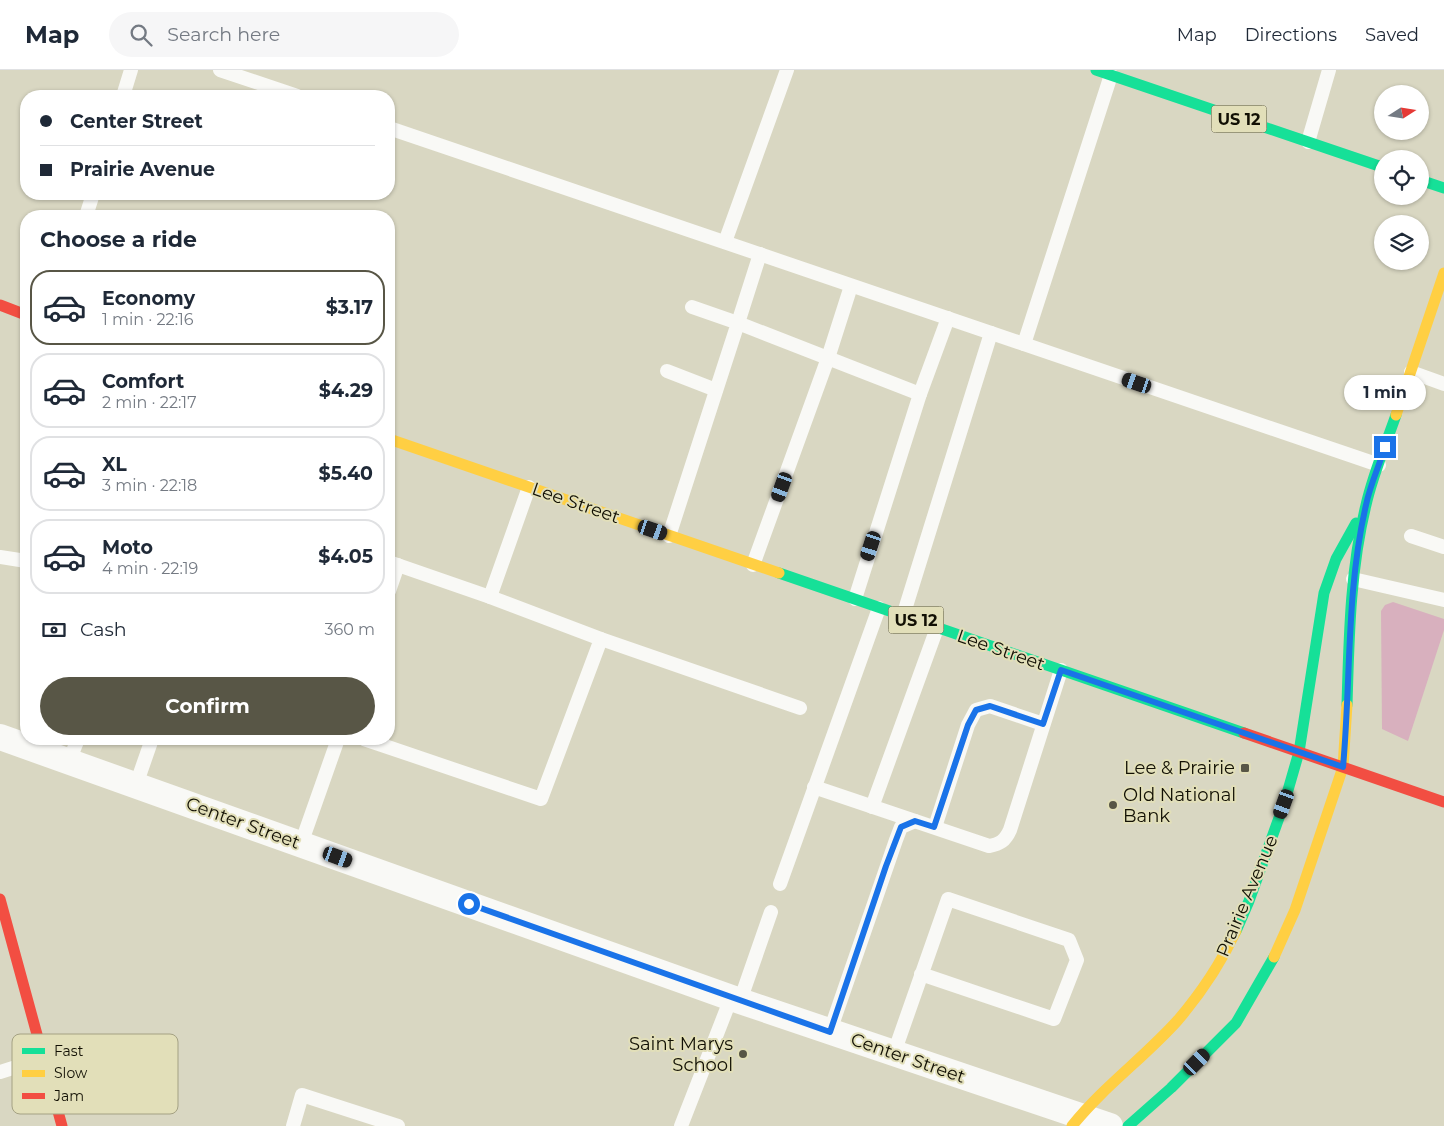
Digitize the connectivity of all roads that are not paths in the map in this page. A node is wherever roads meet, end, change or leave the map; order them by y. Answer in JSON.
{"nodes":[{"id":1,"x":131,"y":70,"type":"edge"},
{"id":2,"x":220,"y":70,"type":"edge"},
{"id":3,"x":788,"y":70,"type":"edge"},
{"id":4,"x":1096,"y":70,"type":"edge"},
{"id":5,"x":1329,"y":70,"type":"edge"},
{"id":6,"x":1111,"y":75,"type":"junction"},
{"id":7,"x":125,"y":90,"type":"edge"},
{"id":8,"x":279,"y":90,"type":"edge"},
{"id":9,"x":395,"y":130,"type":"edge"},
{"id":10,"x":1308,"y":142,"type":"junction"},
{"id":11,"x":1374,"y":164,"type":"edge"},
{"id":12,"x":1429,"y":183,"type":"edge"},
{"id":13,"x":1444,"y":188,"type":"edge"},
{"id":14,"x":725,"y":242,"type":"junction"},
{"id":15,"x":760,"y":254,"type":"junction"},
{"id":16,"x":1444,"y":273,"type":"edge"},
{"id":17,"x":851,"y":286,"type":"junction"},
{"id":18,"x":0,"y":306,"type":"edge"},
{"id":19,"x":692,"y":307,"type":"dead end"},
{"id":20,"x":20,"y":312,"type":"edge"},
{"id":21,"x":948,"y":318,"type":"junction"},
{"id":22,"x":738,"y":323,"type":"junction"},
{"id":23,"x":991,"y":333,"type":"junction"},
{"id":24,"x":1024,"y":344,"type":"junction"},
{"id":25,"x":828,"y":358,"type":"junction"},
{"id":26,"x":666,"y":371,"type":"dead end"},
{"id":27,"x":1411,"y":372,"type":"junction"},
{"id":28,"x":1444,"y":384,"type":"edge"},
{"id":29,"x":716,"y":390,"type":"junction"},
{"id":30,"x":920,"y":394,"type":"junction"},
{"id":31,"x":395,"y":441,"type":"edge"},
{"id":32,"x":1379,"y":465,"type":"junction"},
{"id":33,"x":529,"y":487,"type":"junction"},
{"id":34,"x":1366,"y":504,"type":"junction"},
{"id":35,"x":669,"y":536,"type":"junction"},
{"id":36,"x":1411,"y":536,"type":"dead end"},
{"id":37,"x":1444,"y":547,"type":"edge"},
{"id":38,"x":0,"y":557,"type":"edge"},
{"id":39,"x":20,"y":561,"type":"edge"},
{"id":40,"x":395,"y":565,"type":"edge"},
{"id":41,"x":753,"y":565,"type":"junction"},
{"id":42,"x":1353,"y":579,"type":"junction"},
{"id":43,"x":490,"y":597,"type":"junction"},
{"id":44,"x":855,"y":600,"type":"junction"},
{"id":45,"x":1444,"y":600,"type":"edge"},
{"id":46,"x":879,"y":608,"type":"junction"},
{"id":47,"x":904,"y":616,"type":"junction"},
{"id":48,"x":937,"y":628,"type":"junction"},
{"id":49,"x":601,"y":639,"type":"junction"},
{"id":50,"x":1061,"y":670,"type":"junction"},
{"id":51,"x":800,"y":708,"type":"dead end"},
{"id":52,"x":1043,"y":724,"type":"junction"},
{"id":53,"x":0,"y":737,"type":"edge"},
{"id":54,"x":20,"y":741,"type":"edge"},
{"id":55,"x":46,"y":745,"type":"edge"},
{"id":56,"x":150,"y":745,"type":"edge"},
{"id":57,"x":336,"y":745,"type":"edge"},
{"id":58,"x":382,"y":745,"type":"edge"},
{"id":59,"x":74,"y":750,"type":"edge"},
{"id":60,"x":1299,"y":752,"type":"junction"},
{"id":61,"x":1343,"y":767,"type":"junction"},
{"id":62,"x":136,"y":785,"type":"junction"},
{"id":63,"x":814,"y":787,"type":"junction"},
{"id":64,"x":1444,"y":802,"type":"edge"},
{"id":65,"x":872,"y":807,"type":"junction"},
{"id":66,"x":915,"y":821,"type":"junction"},
{"id":67,"x":934,"y":827,"type":"junction"},
{"id":68,"x":301,"y":844,"type":"junction"},
{"id":69,"x":780,"y":884,"type":"dead end"},
{"id":70,"x":0,"y":900,"type":"edge"},
{"id":71,"x":770,"y":912,"type":"dead end"},
{"id":72,"x":921,"y":974,"type":"junction"},
{"id":73,"x":735,"y":999,"type":"junction"},
{"id":74,"x":830,"y":1032,"type":"junction"},
{"id":75,"x":37,"y":1034,"type":"edge"},
{"id":76,"x":894,"y":1053,"type":"junction"},
{"id":77,"x":12,"y":1068,"type":"edge"},
{"id":78,"x":0,"y":1072,"type":"edge"},
{"id":79,"x":1076,"y":1121,"type":"edge"},
{"id":80,"x":293,"y":1126,"type":"edge"},
{"id":81,"x":398,"y":1126,"type":"edge"},
{"id":82,"x":681,"y":1126,"type":"edge"},
{"id":83,"x":1110,"y":1126,"type":"edge"},
{"id":84,"x":1128,"y":1126,"type":"edge"}],
"edges":[{"from":1,"to":7,"type":"lane"},
{"from":2,"to":8,"type":"lane"},
{"from":3,"to":14,"type":"lane"},
{"from":4,"to":6,"type":"street","number":"US 12"},
{"from":5,"to":10,"type":"lane"},
{"from":6,"to":10,"type":"street","number":"US 12"},
{"from":6,"to":24,"type":"lane"},
{"from":9,"to":14,"type":"lane"},
{"from":10,"to":11,"type":"street","number":"US 12"},
{"from":12,"to":13,"type":"street"},
{"from":14,"to":15,"type":"lane"},
{"from":15,"to":17,"type":"lane"},
{"from":15,"to":22,"type":"lane"},
{"from":16,"to":27,"type":"street","name":"Prairie Avenue"},
{"from":17,"to":21,"type":"lane"},
{"from":17,"to":25,"type":"lane"},
{"from":18,"to":20,"type":"street"},
{"from":19,"to":22,"type":"lane"},
{"from":21,"to":23,"type":"lane"},
{"from":21,"to":30,"type":"lane"},
{"from":22,"to":25,"type":"lane"},
{"from":22,"to":29,"type":"lane"},
{"from":23,"to":24,"type":"lane"},
{"from":23,"to":47,"type":"lane"},
{"from":24,"to":32,"type":"lane"},
{"from":25,"to":30,"type":"lane"},
{"from":25,"to":41,"type":"lane"},
{"from":26,"to":29,"type":"lane"},
{"from":27,"to":28,"type":"lane"},
{"from":27,"to":32,"type":"street","name":"Prairie Avenue"},
{"from":29,"to":35,"type":"lane"},
{"from":30,"to":44,"type":"lane"},
{"from":31,"to":33,"type":"street","name":"Lee Street","number":"US 12"},
{"from":32,"to":34,"type":"street","name":"Prairie Avenue"},
{"from":33,"to":35,"type":"street","name":"Lee Street","number":"US 12"},
{"from":33,"to":43,"type":"lane"},
{"from":34,"to":42,"type":"street","name":"Prairie Avenue"},
{"from":34,"to":60,"type":"street","name":"Prairie Avenue"},
{"from":35,"to":41,"type":"street","name":"Lee Street","number":"US 12"},
{"from":36,"to":37,"type":"lane"},
{"from":38,"to":39,"type":"lane"},
{"from":40,"to":43,"type":"lane"},
{"from":41,"to":44,"type":"street","name":"Lee Street","number":"US 12"},
{"from":42,"to":45,"type":"lane"},
{"from":42,"to":61,"type":"street","name":"Prairie Avenue"},
{"from":43,"to":49,"type":"lane"},
{"from":44,"to":46,"type":"street","name":"Lee Street","number":"US 12"},
{"from":46,"to":47,"type":"street","name":"Lee Street","number":"US 12"},
{"from":46,"to":63,"type":"lane"},
{"from":47,"to":48,"type":"street","name":"Lee Street","number":"US 12"},
{"from":48,"to":50,"type":"street","name":"Lee Street","number":"US 12"},
{"from":48,"to":65,"type":"lane"},
{"from":49,"to":51,"type":"lane"},
{"from":49,"to":58,"type":"lane"},
{"from":50,"to":52,"type":"lane"},
{"from":50,"to":60,"type":"street","name":"Lee Street","number":"US 12"},
{"from":52,"to":67,"type":"lane"},
{"from":52,"to":67,"type":"lane"},
{"from":53,"to":54,"type":"street","name":"Center Street"},
{"from":55,"to":59,"type":"street","name":"Center Street"},
{"from":56,"to":62,"type":"lane"},
{"from":57,"to":68,"type":"lane"},
{"from":59,"to":62,"type":"street","name":"Center Street"},
{"from":60,"to":61,"type":"street","name":"Lee Street","number":"US 12"},
{"from":60,"to":79,"type":"street","name":"Prairie Avenue"},
{"from":61,"to":64,"type":"street","name":"Lee Street","number":"US 12"},
{"from":61,"to":84,"type":"street","name":"Prairie Avenue"},
{"from":62,"to":68,"type":"street","name":"Center Street"},
{"from":63,"to":65,"type":"lane"},
{"from":63,"to":69,"type":"lane"},
{"from":65,"to":66,"type":"lane"},
{"from":66,"to":67,"type":"lane"},
{"from":66,"to":74,"type":"lane"},
{"from":68,"to":73,"type":"street","name":"Center Street"},
{"from":70,"to":75,"type":"street"},
{"from":71,"to":73,"type":"lane"},
{"from":72,"to":72,"type":"lane"},
{"from":72,"to":76,"type":"lane"},
{"from":73,"to":74,"type":"street","name":"Center Street"},
{"from":73,"to":82,"type":"lane"},
{"from":74,"to":76,"type":"street","name":"Center Street"},
{"from":76,"to":79,"type":"street","name":"Center Street"},
{"from":77,"to":78,"type":"lane"},
{"from":79,"to":83,"type":"street","name":"Center Street"},
{"from":80,"to":81,"type":"lane"}]}
